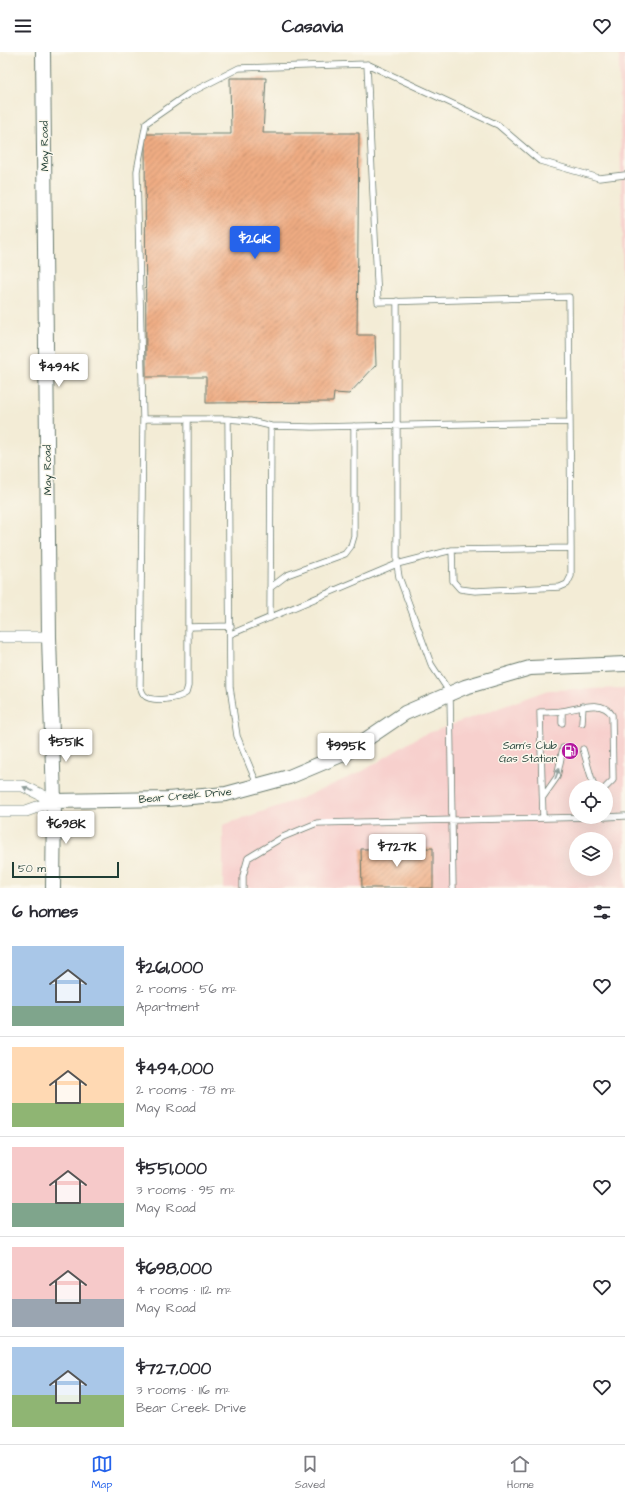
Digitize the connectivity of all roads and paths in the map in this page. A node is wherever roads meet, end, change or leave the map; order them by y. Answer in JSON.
{"nodes":[{"id":1,"x":43,"y":52,"type":"edge"},
{"id":2,"x":367,"y":64,"type":"junction"},
{"id":3,"x":625,"y":176,"type":"edge"},
{"id":4,"x":397,"y":301,"type":"junction"},
{"id":5,"x":142,"y":419,"type":"junction"},
{"id":6,"x":228,"y":419,"type":"junction"},
{"id":7,"x":188,"y":420,"type":"junction"},
{"id":8,"x":570,"y":422,"type":"junction"},
{"id":9,"x":270,"y":426,"type":"junction"},
{"id":10,"x":354,"y":426,"type":"junction"},
{"id":11,"x":396,"y":426,"type":"junction"},
{"id":12,"x":571,"y":548,"type":"junction"},
{"id":13,"x":452,"y":550,"type":"junction"},
{"id":14,"x":397,"y":564,"type":"junction"},
{"id":15,"x":270,"y":588,"type":"junction"},
{"id":16,"x":270,"y":618,"type":"junction"},
{"id":17,"x":230,"y":626,"type":"junction"},
{"id":18,"x":188,"y":627,"type":"junction"},
{"id":19,"x":231,"y":634,"type":"junction"},
{"id":20,"x":0,"y":637,"type":"edge"},
{"id":21,"x":49,"y":637,"type":"junction"},
{"id":22,"x":625,"y":664,"type":"edge"},
{"id":23,"x":450,"y":694,"type":"junction"},
{"id":24,"x":583,"y":706,"type":"junction"},
{"id":25,"x":562,"y":711,"type":"junction"},
{"id":26,"x":562,"y":723,"type":"dead end"},
{"id":27,"x":582,"y":723,"type":"dead end"},
{"id":28,"x":563,"y":748,"type":"dead end"},
{"id":29,"x":583,"y":749,"type":"dead end"},
{"id":30,"x":592,"y":780,"type":"edge"},
{"id":31,"x":613,"y":781,"type":"edge"},
{"id":32,"x":0,"y":786,"type":"edge"},
{"id":33,"x":258,"y":786,"type":"junction"},
{"id":34,"x":543,"y":797,"type":"junction"},
{"id":35,"x":54,"y":801,"type":"junction"},
{"id":36,"x":0,"y":811,"type":"edge"},
{"id":37,"x":625,"y":816,"type":"edge"},
{"id":38,"x":613,"y":817,"type":"edge"},
{"id":39,"x":543,"y":818,"type":"junction"},
{"id":40,"x":569,"y":818,"type":"edge"},
{"id":41,"x":452,"y":820,"type":"junction"},
{"id":42,"x":53,"y":888,"type":"edge"},
{"id":43,"x":243,"y":888,"type":"edge"},
{"id":44,"x":453,"y":888,"type":"edge"}],
"edges":[{"from":1,"to":21,"type":"street","name":"May Road"},
{"from":2,"to":3,"type":"lane"},
{"from":2,"to":4,"type":"lane"},
{"from":2,"to":5,"type":"lane"},
{"from":4,"to":8,"type":"lane"},
{"from":4,"to":11,"type":"lane"},
{"from":5,"to":7,"type":"lane"},
{"from":5,"to":18,"type":"lane"},
{"from":6,"to":7,"type":"lane"},
{"from":6,"to":9,"type":"lane"},
{"from":6,"to":17,"type":"lane"},
{"from":7,"to":18,"type":"lane"},
{"from":8,"to":11,"type":"lane"},
{"from":8,"to":12,"type":"lane"},
{"from":9,"to":10,"type":"lane"},
{"from":9,"to":15,"type":"lane"},
{"from":10,"to":11,"type":"lane"},
{"from":10,"to":15,"type":"lane"},
{"from":11,"to":14,"type":"lane"},
{"from":12,"to":13,"type":"lane"},
{"from":12,"to":13,"type":"lane"},
{"from":13,"to":14,"type":"lane"},
{"from":14,"to":16,"type":"lane"},
{"from":14,"to":23,"type":"lane"},
{"from":15,"to":16,"type":"lane"},
{"from":16,"to":19,"type":"lane"},
{"from":17,"to":18,"type":"lane"},
{"from":17,"to":19,"type":"lane"},
{"from":19,"to":33,"type":"lane"},
{"from":20,"to":21,"type":"street"},
{"from":21,"to":35,"type":"street","name":"May Road"},
{"from":22,"to":23,"type":"street","name":"Bear Creek Drive"},
{"from":23,"to":33,"type":"street","name":"Bear Creek Drive"},
{"from":23,"to":41,"type":"lane"},
{"from":24,"to":25,"type":"lane"},
{"from":24,"to":27,"type":"lane"},
{"from":24,"to":31,"type":"lane"},
{"from":25,"to":26,"type":"lane"},
{"from":25,"to":34,"type":"lane"},
{"from":34,"to":28,"type":"lane","one_way":true},
{"from":29,"to":30,"type":"lane"},
{"from":35,"to":32,"type":"street","name":"Bear Creek Drive","one_way":true},
{"from":33,"to":35,"type":"street","name":"Bear Creek Drive"},
{"from":34,"to":39,"type":"lane"},
{"from":35,"to":36,"type":"street","name":"Bear Creek Drive"},
{"from":35,"to":42,"type":"street","name":"May Road"},
{"from":37,"to":38,"type":"lane"},
{"from":39,"to":40,"type":"lane"},
{"from":39,"to":41,"type":"lane"},
{"from":41,"to":43,"type":"lane"},
{"from":41,"to":44,"type":"lane"}]}
